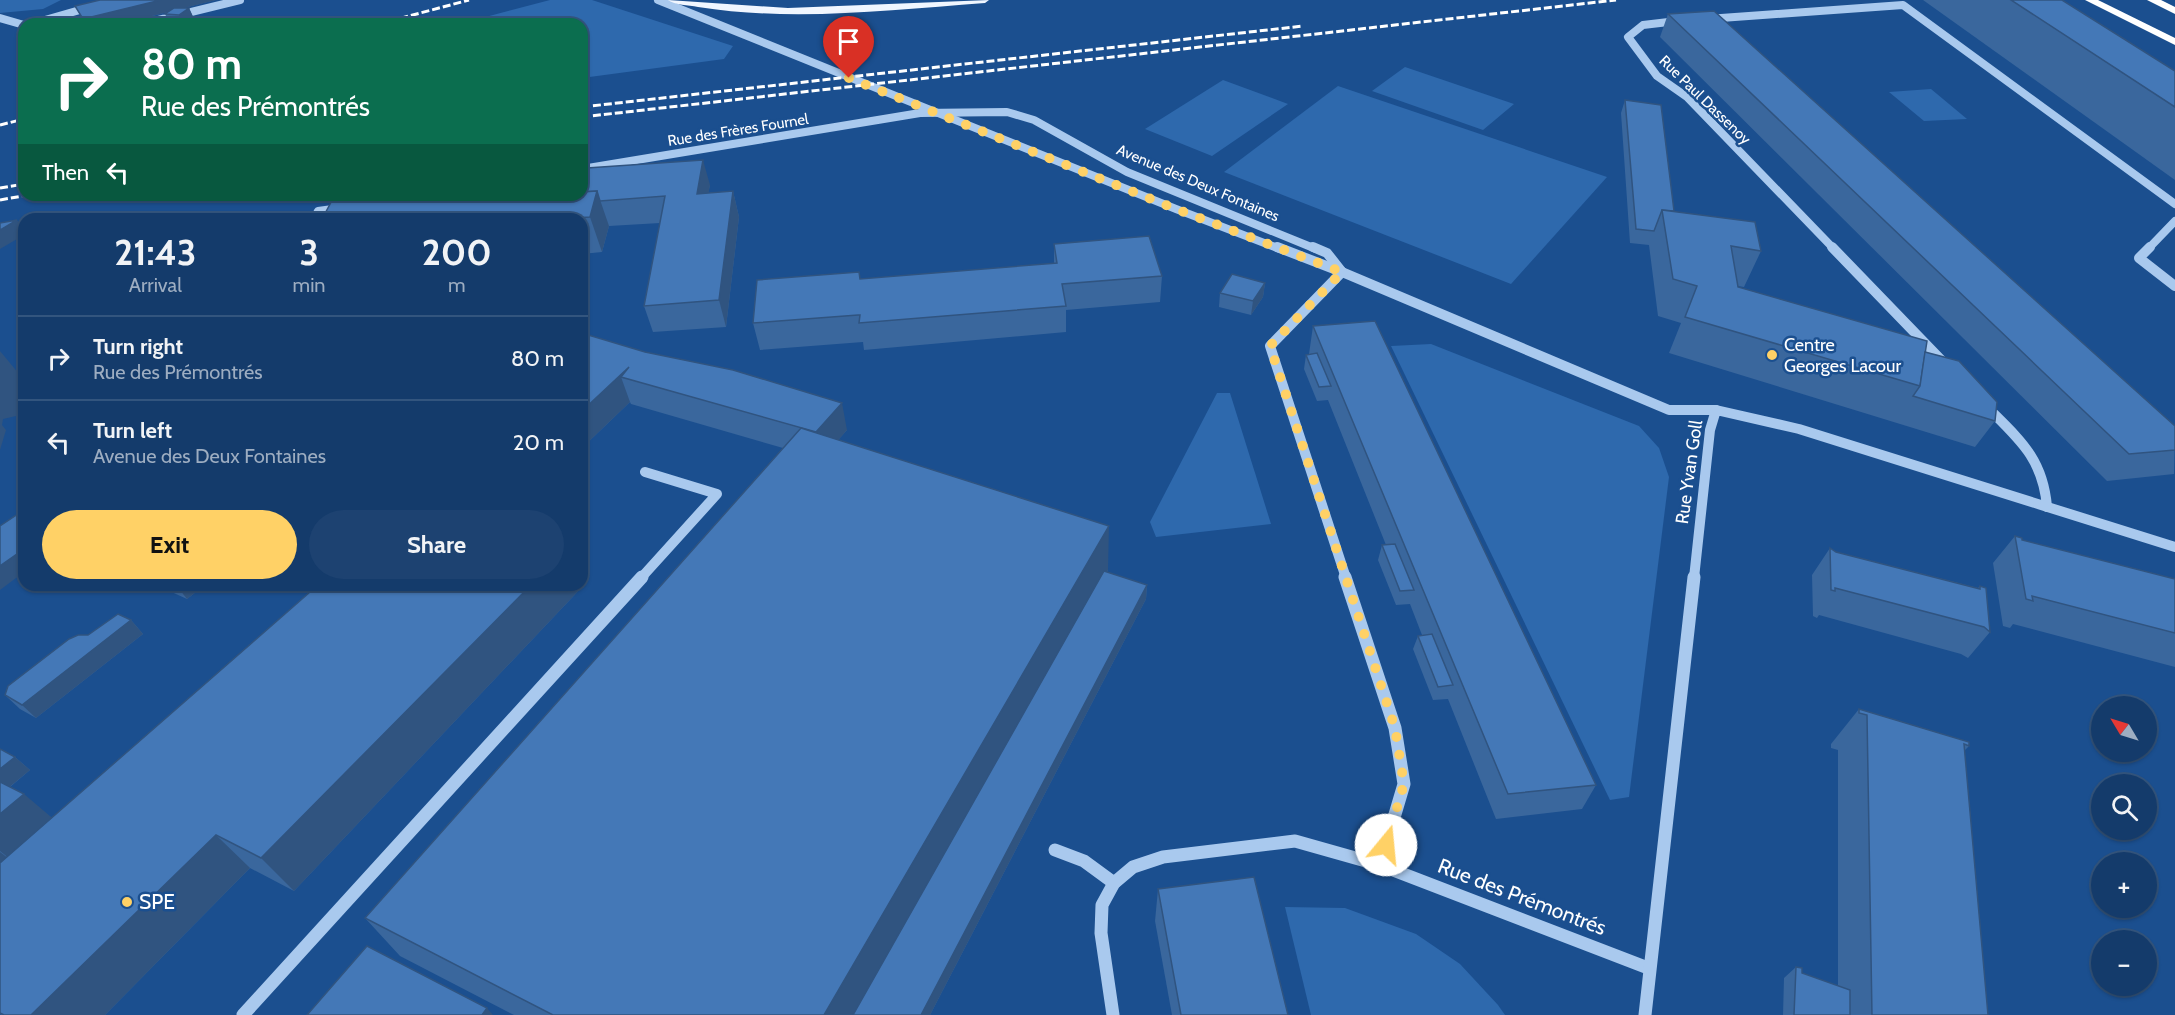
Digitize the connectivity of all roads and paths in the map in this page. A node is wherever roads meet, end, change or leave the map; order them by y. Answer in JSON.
{"nodes":[{"id":1,"x":115,"y":0,"type":"edge"},
{"id":2,"x":240,"y":0,"type":"edge"},
{"id":3,"x":658,"y":0,"type":"edge"},
{"id":4,"x":672,"y":0,"type":"edge"},
{"id":5,"x":984,"y":0,"type":"edge"},
{"id":6,"x":2090,"y":0,"type":"edge"},
{"id":7,"x":2152,"y":0,"type":"edge"},
{"id":8,"x":2175,"y":11,"type":"edge"},
{"id":9,"x":0,"y":18,"type":"edge"},
{"id":10,"x":49,"y":18,"type":"edge"},
{"id":11,"x":166,"y":18,"type":"edge"},
{"id":12,"x":1695,"y":20,"type":"edge"},
{"id":13,"x":1683,"y":21,"type":"edge"},
{"id":14,"x":18,"y":23,"type":"edge"},
{"id":15,"x":2175,"y":42,"type":"edge"},
{"id":16,"x":933,"y":112,"type":"junction"},
{"id":17,"x":588,"y":168,"type":"edge"},
{"id":18,"x":2175,"y":204,"type":"edge"},
{"id":19,"x":352,"y":206,"type":"edge"},
{"id":20,"x":317,"y":213,"type":"edge"},
{"id":21,"x":2175,"y":221,"type":"edge"},
{"id":22,"x":1342,"y":272,"type":"junction"},
{"id":23,"x":2175,"y":286,"type":"edge"},
{"id":24,"x":1950,"y":368,"type":"edge"},
{"id":25,"x":1983,"y":402,"type":"edge"},
{"id":26,"x":1716,"y":410,"type":"junction"},
{"id":27,"x":645,"y":472,"type":"dead end"},
{"id":28,"x":2047,"y":507,"type":"junction"},
{"id":29,"x":2175,"y":547,"type":"edge"},
{"id":30,"x":1055,"y":850,"type":"dead end"},
{"id":31,"x":1380,"y":865,"type":"junction"},
{"id":32,"x":1114,"y":883,"type":"junction"},
{"id":33,"x":1648,"y":968,"type":"junction"},
{"id":34,"x":243,"y":1015,"type":"edge"},
{"id":35,"x":1113,"y":1015,"type":"edge"},
{"id":36,"x":1645,"y":1015,"type":"edge"}],
"edges":[{"from":1,"to":10,"type":"street"},
{"from":2,"to":11,"type":"street"},
{"from":3,"to":16,"type":"street","name":"Avenue des Deux Fontaines"},
{"from":4,"to":5,"type":"main road"},
{"from":6,"to":15,"type":"highway"},
{"from":7,"to":8,"type":"highway"},
{"from":9,"to":14,"type":"street"},
{"from":12,"to":18,"type":"street"},
{"from":13,"to":24,"type":"street","name":"Rue Paul Dassenoy"},
{"from":16,"to":17,"type":"street","name":"Rue des Frères Fournel"},
{"from":16,"to":22,"type":"street","name":"Avenue des Deux Fontaines"},
{"from":16,"to":22,"type":"street","name":"Avenue des Deux Fontaines"},
{"from":19,"to":20,"type":"street"},
{"from":21,"to":23,"type":"street"},
{"from":22,"to":26,"type":"street","name":"Avenue des Deux Fontaines"},
{"from":22,"to":31,"type":"street"},
{"from":25,"to":28,"type":"street"},
{"from":26,"to":28,"type":"street","name":"Rue Yvan Goll"},
{"from":26,"to":33,"type":"street","name":"Rue Yvan Goll"},
{"from":27,"to":34,"type":"street"},
{"from":28,"to":29,"type":"street","name":"Rue Yvan Goll"},
{"from":30,"to":32,"type":"street"},
{"from":31,"to":32,"type":"street","name":"Rue des Prémontrés"},
{"from":31,"to":33,"type":"street","name":"Rue des Prémontrés"},
{"from":32,"to":35,"type":"street","name":"Rue des Prémontrés"},
{"from":33,"to":36,"type":"street","name":"Rue Yvan Goll"}]}
